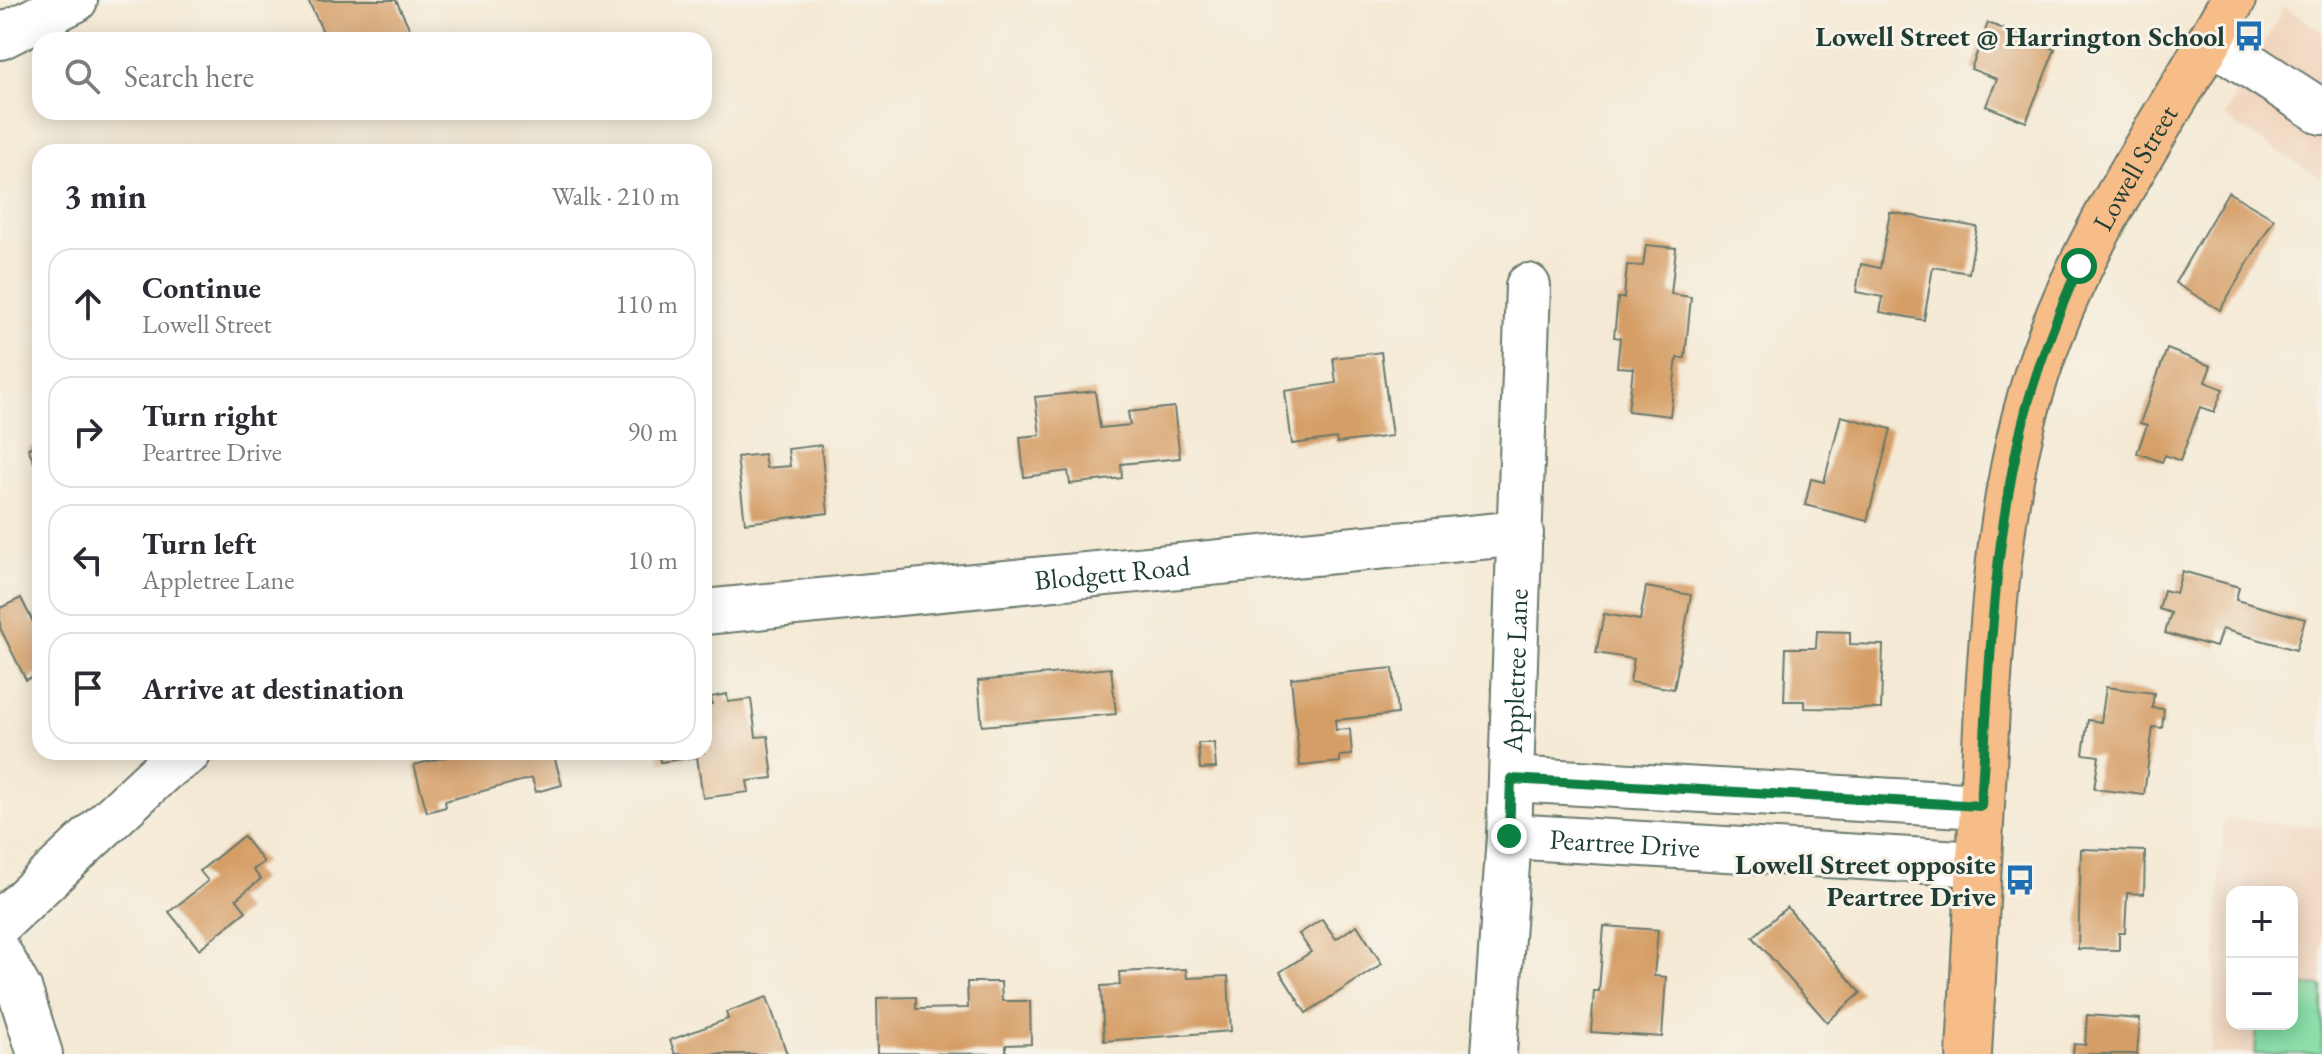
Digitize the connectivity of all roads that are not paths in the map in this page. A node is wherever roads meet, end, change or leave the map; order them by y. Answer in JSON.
{"nodes":[{"id":1,"x":75,"y":0,"type":"edge"},
{"id":2,"x":2233,"y":0,"type":"edge"},
{"id":3,"x":0,"y":37,"type":"edge"},
{"id":4,"x":2211,"y":40,"type":"junction"},
{"id":5,"x":2322,"y":112,"type":"edge"},
{"id":6,"x":1528,"y":286,"type":"dead end"},
{"id":7,"x":1521,"y":533,"type":"junction"},
{"id":8,"x":712,"y":611,"type":"edge"},
{"id":9,"x":177,"y":760,"type":"edge"},
{"id":10,"x":1511,"y":779,"type":"junction"},
{"id":11,"x":1981,"y":806,"type":"junction"},
{"id":12,"x":1509,"y":836,"type":"junction"},
{"id":13,"x":1978,"y":864,"type":"junction"},
{"id":14,"x":0,"y":923,"type":"edge"},
{"id":15,"x":0,"y":955,"type":"edge"},
{"id":16,"x":40,"y":1054,"type":"edge"},
{"id":17,"x":1494,"y":1054,"type":"edge"},
{"id":18,"x":1969,"y":1054,"type":"edge"}],
"edges":[{"from":1,"to":3,"type":"street"},
{"from":2,"to":4,"type":"main road","name":"Lowell Street"},
{"from":4,"to":5,"type":"street"},
{"from":4,"to":11,"type":"main road","name":"Lowell Street"},
{"from":6,"to":7,"type":"street","name":"Appletree Lane"},
{"from":7,"to":8,"type":"street","name":"Blodgett Road"},
{"from":7,"to":10,"type":"street","name":"Appletree Lane"},
{"from":9,"to":14,"type":"street"},
{"from":10,"to":11,"type":"street","name":"Peartree Drive"},
{"from":10,"to":12,"type":"street","name":"Appletree Lane"},
{"from":11,"to":13,"type":"main road","name":"Lowell Street"},
{"from":12,"to":13,"type":"street","name":"Peartree Drive"},
{"from":12,"to":17,"type":"street","name":"Appletree Lane"},
{"from":13,"to":18,"type":"main road","name":"Lowell Street"},
{"from":15,"to":16,"type":"street"}]}
